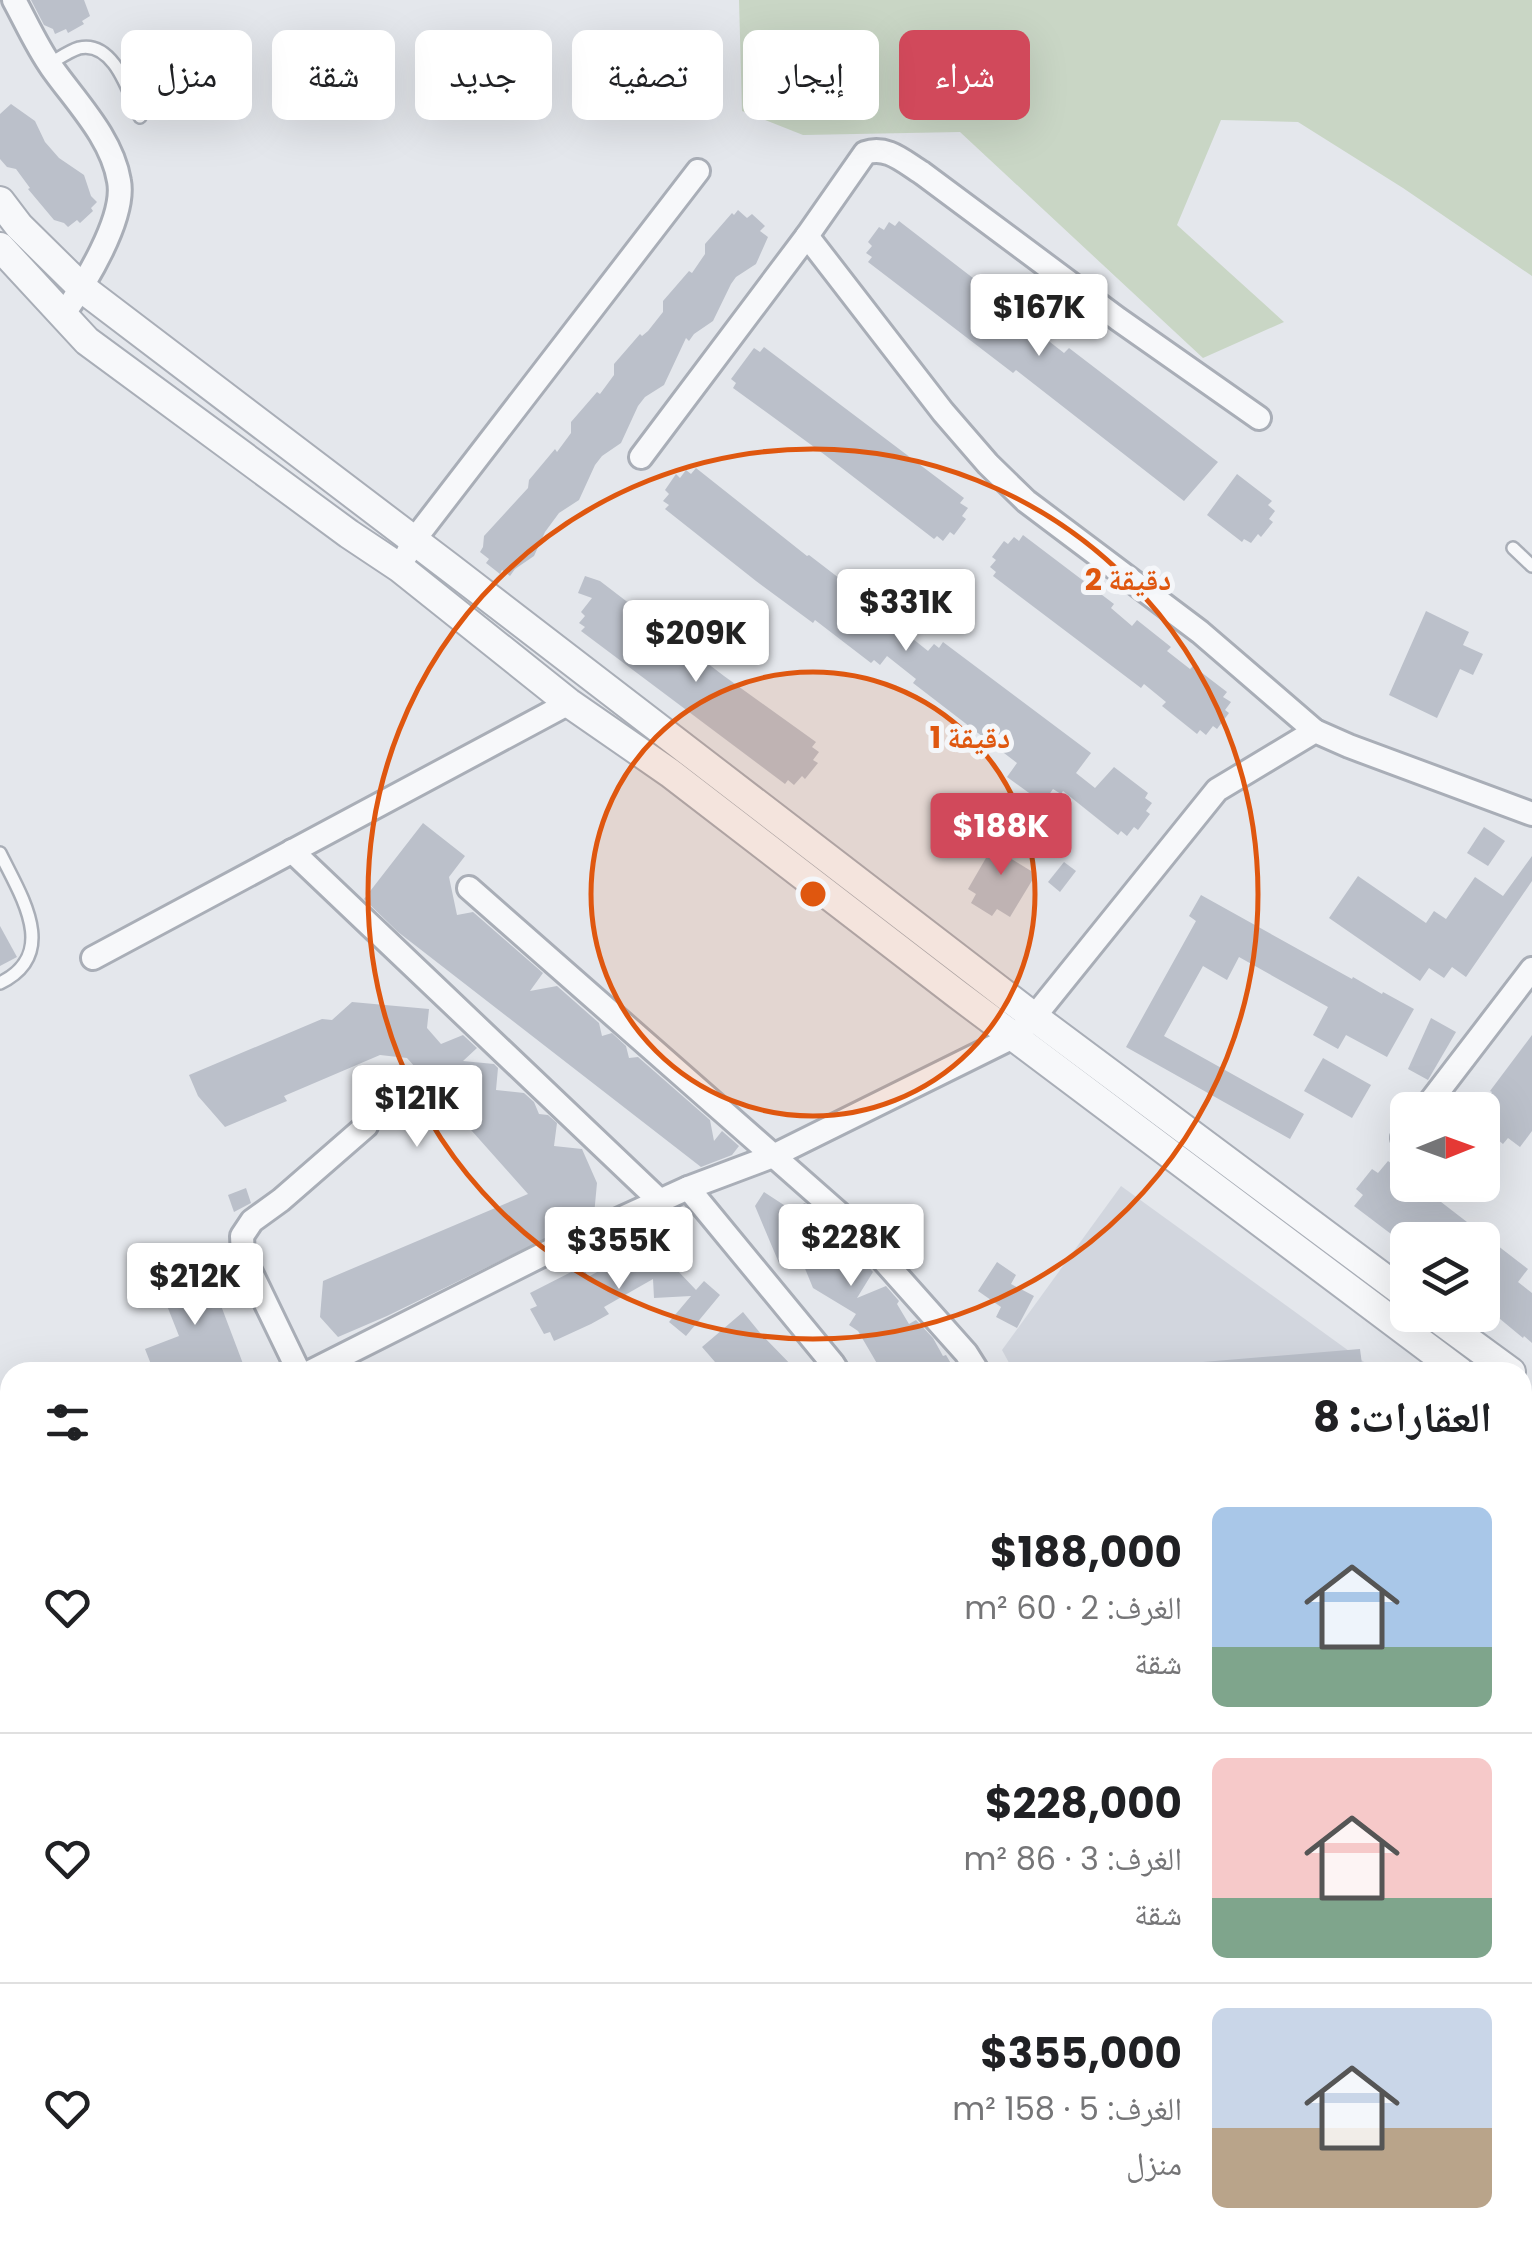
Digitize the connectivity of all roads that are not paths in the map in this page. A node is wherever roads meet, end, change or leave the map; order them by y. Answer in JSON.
{"nodes":[{"id":1,"x":14,"y":0,"type":"edge"},
{"id":2,"x":49,"y":64,"type":"junction"},
{"id":3,"x":121,"y":77,"type":"edge"},
{"id":4,"x":698,"y":171,"type":"dead end"},
{"id":5,"x":0,"y":200,"type":"edge"},
{"id":6,"x":807,"y":236,"type":"junction"},
{"id":7,"x":0,"y":247,"type":"edge"},
{"id":8,"x":82,"y":288,"type":"junction"},
{"id":9,"x":63,"y":315,"type":"junction"},
{"id":10,"x":1259,"y":418,"type":"dead end"},
{"id":11,"x":640,"y":456,"type":"dead end"},
{"id":12,"x":414,"y":540,"type":"junction"},
{"id":13,"x":1513,"y":548,"type":"dead end"},
{"id":14,"x":1532,"y":566,"type":"edge"},
{"id":15,"x":400,"y":568,"type":"junction"},
{"id":16,"x":568,"y":703,"type":"junction"},
{"id":17,"x":1315,"y":730,"type":"junction"},
{"id":18,"x":1532,"y":814,"type":"edge"},
{"id":19,"x":292,"y":851,"type":"junction"},
{"id":20,"x":0,"y":853,"type":"edge"},
{"id":21,"x":469,"y":888,"type":"dead end"},
{"id":22,"x":92,"y":958,"type":"dead end"},
{"id":23,"x":1532,"y":968,"type":"edge"},
{"id":24,"x":0,"y":983,"type":"edge"},
{"id":25,"x":1024,"y":1027,"type":"junction"},
{"id":26,"x":1438,"y":1092,"type":"edge"},
{"id":27,"x":366,"y":1126,"type":"dead end"},
{"id":28,"x":774,"y":1156,"type":"junction"},
{"id":29,"x":688,"y":1188,"type":"junction"},
{"id":30,"x":660,"y":1200,"type":"junction"},
{"id":31,"x":1390,"y":1283,"type":"edge"},
{"id":32,"x":1457,"y":1332,"type":"edge"},
{"id":33,"x":294,"y":1362,"type":"edge"},
{"id":34,"x":330,"y":1362,"type":"edge"},
{"id":35,"x":831,"y":1362,"type":"edge"},
{"id":36,"x":972,"y":1362,"type":"edge"},
{"id":37,"x":1446,"y":1362,"type":"edge"},
{"id":38,"x":1497,"y":1362,"type":"edge"}],
"edges":[{"from":1,"to":2,"type":"street"},
{"from":2,"to":3,"type":"lane"},
{"from":2,"to":8,"type":"street"},
{"from":4,"to":12,"type":"street"},
{"from":5,"to":8,"type":"street"},
{"from":6,"to":10,"type":"street"},
{"from":6,"to":11,"type":"street"},
{"from":6,"to":17,"type":"street"},
{"from":7,"to":9,"type":"street"},
{"from":8,"to":9,"type":"street"},
{"from":8,"to":12,"type":"street"},
{"from":9,"to":15,"type":"street"},
{"from":12,"to":15,"type":"street"},
{"from":12,"to":25,"type":"street"},
{"from":13,"to":14,"type":"lane"},
{"from":15,"to":16,"type":"street"},
{"from":16,"to":19,"type":"street"},
{"from":16,"to":25,"type":"street"},
{"from":17,"to":18,"type":"street"},
{"from":17,"to":25,"type":"street"},
{"from":19,"to":22,"type":"street"},
{"from":19,"to":30,"type":"street"},
{"from":20,"to":24,"type":"lane"},
{"from":21,"to":28,"type":"street"},
{"from":23,"to":26,"type":"street"},
{"from":25,"to":28,"type":"street"},
{"from":25,"to":31,"type":"street"},
{"from":25,"to":37,"type":"street"},
{"from":27,"to":33,"type":"street"},
{"from":28,"to":29,"type":"street"},
{"from":28,"to":36,"type":"street"},
{"from":29,"to":30,"type":"street"},
{"from":29,"to":35,"type":"street"},
{"from":30,"to":34,"type":"street"},
{"from":32,"to":38,"type":"street"}]}
